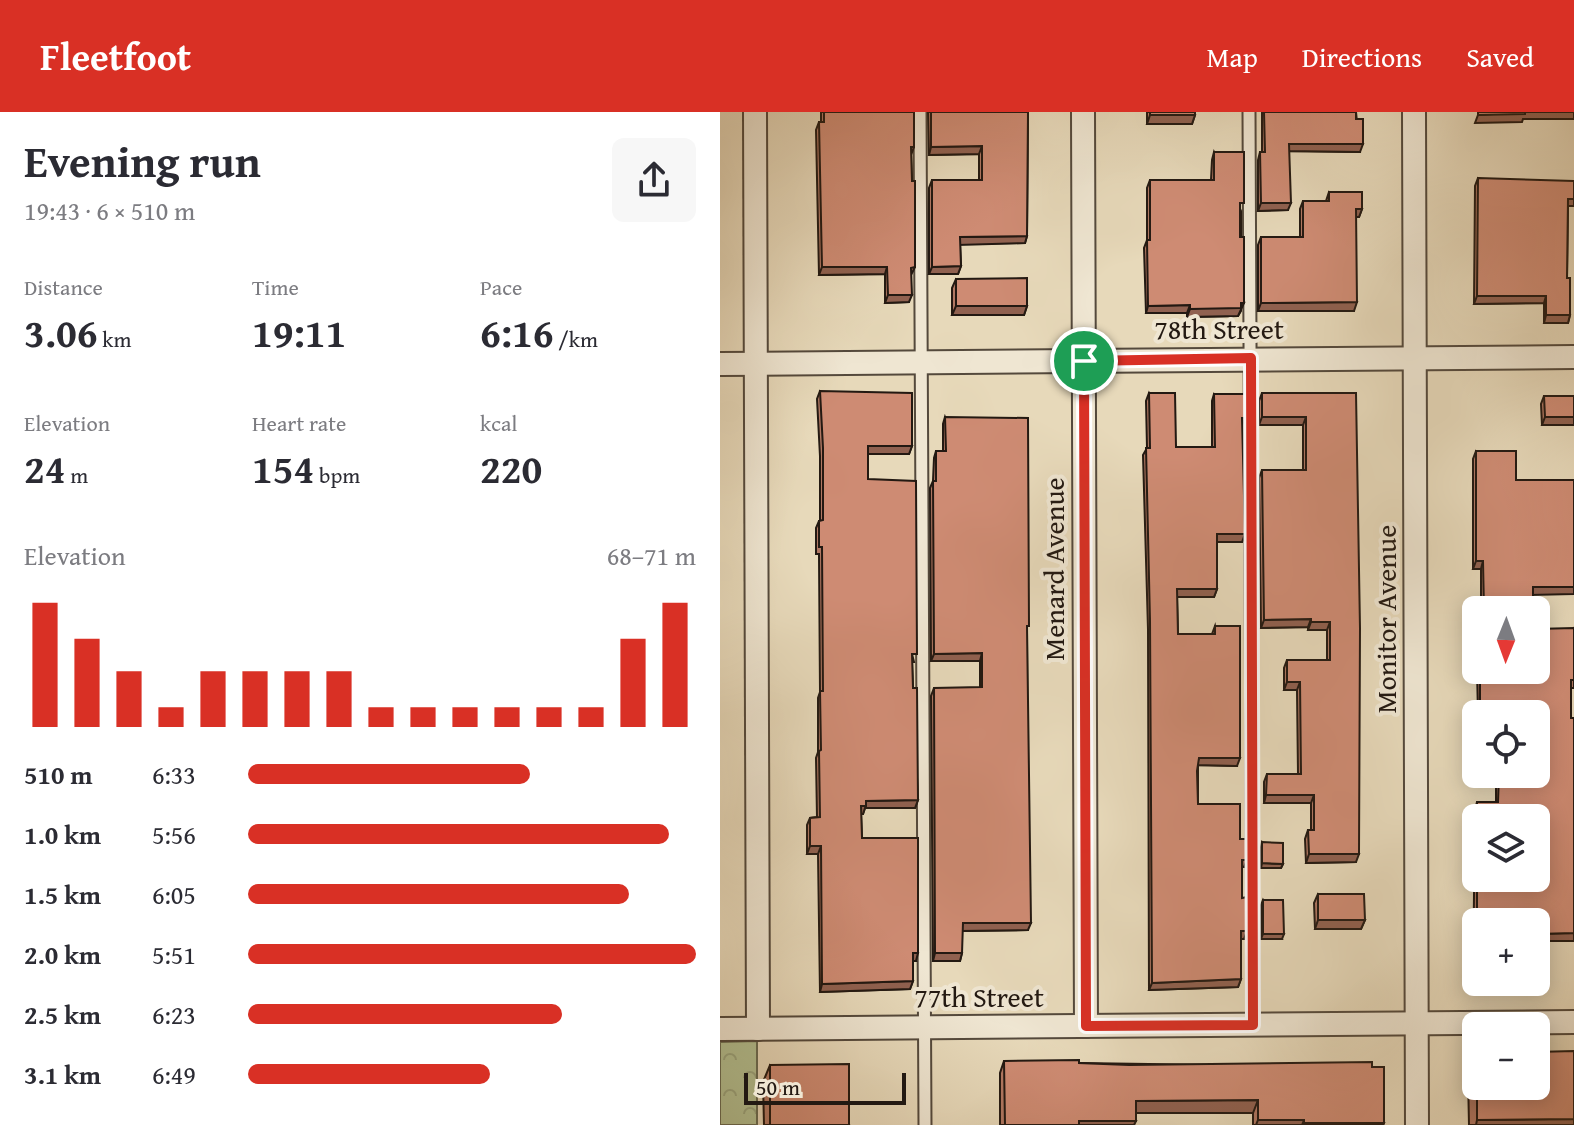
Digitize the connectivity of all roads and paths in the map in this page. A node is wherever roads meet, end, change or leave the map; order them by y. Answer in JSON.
{"nodes":[{"id":1,"x":755,"y":112,"type":"edge"},
{"id":2,"x":920,"y":112,"type":"edge"},
{"id":3,"x":1083,"y":112,"type":"edge"},
{"id":4,"x":1249,"y":112,"type":"edge"},
{"id":5,"x":1414,"y":112,"type":"edge"},
{"id":6,"x":1574,"y":357,"type":"edge"},
{"id":7,"x":1251,"y":358,"type":"junction"},
{"id":8,"x":1415,"y":359,"type":"junction"},
{"id":9,"x":1084,"y":361,"type":"junction"},
{"id":10,"x":921,"y":362,"type":"junction"},
{"id":11,"x":720,"y":364,"type":"edge"},
{"id":12,"x":756,"y":364,"type":"junction"},
{"id":13,"x":1574,"y":1022,"type":"edge"},
{"id":14,"x":1416,"y":1023,"type":"junction"},
{"id":15,"x":1253,"y":1025,"type":"junction"},
{"id":16,"x":1086,"y":1026,"type":"junction"},
{"id":17,"x":924,"y":1027,"type":"junction"},
{"id":18,"x":720,"y":1029,"type":"edge"},
{"id":19,"x":758,"y":1029,"type":"junction"},
{"id":20,"x":925,"y":1125,"type":"edge"},
{"id":21,"x":1417,"y":1125,"type":"edge"}],
"edges":[{"from":1,"to":12,"type":"street"},
{"from":2,"to":10,"type":"lane"},
{"from":3,"to":9,"type":"street","name":"Menard Avenue"},
{"from":4,"to":7,"type":"lane"},
{"from":5,"to":8,"type":"street","name":"Monitor Avenue"},
{"from":6,"to":8,"type":"street","name":"78th Street"},
{"from":7,"to":8,"type":"street","name":"78th Street"},
{"from":7,"to":9,"type":"street","name":"78th Street"},
{"from":7,"to":15,"type":"lane"},
{"from":8,"to":14,"type":"street","name":"Monitor Avenue"},
{"from":9,"to":10,"type":"street","name":"78th Street"},
{"from":9,"to":16,"type":"street","name":"Menard Avenue"},
{"from":10,"to":12,"type":"street","name":"78th Street"},
{"from":10,"to":17,"type":"lane"},
{"from":11,"to":12,"type":"street","name":"78th Street"},
{"from":12,"to":19,"type":"street"},
{"from":13,"to":14,"type":"street","name":"77th Street"},
{"from":14,"to":15,"type":"street","name":"77th Street"},
{"from":14,"to":21,"type":"street","name":"Monitor Avenue"},
{"from":15,"to":16,"type":"street","name":"77th Street"},
{"from":16,"to":17,"type":"street","name":"77th Street"},
{"from":17,"to":19,"type":"street","name":"77th Street"},
{"from":17,"to":20,"type":"lane"},
{"from":18,"to":19,"type":"street","name":"77th Street"}]}
